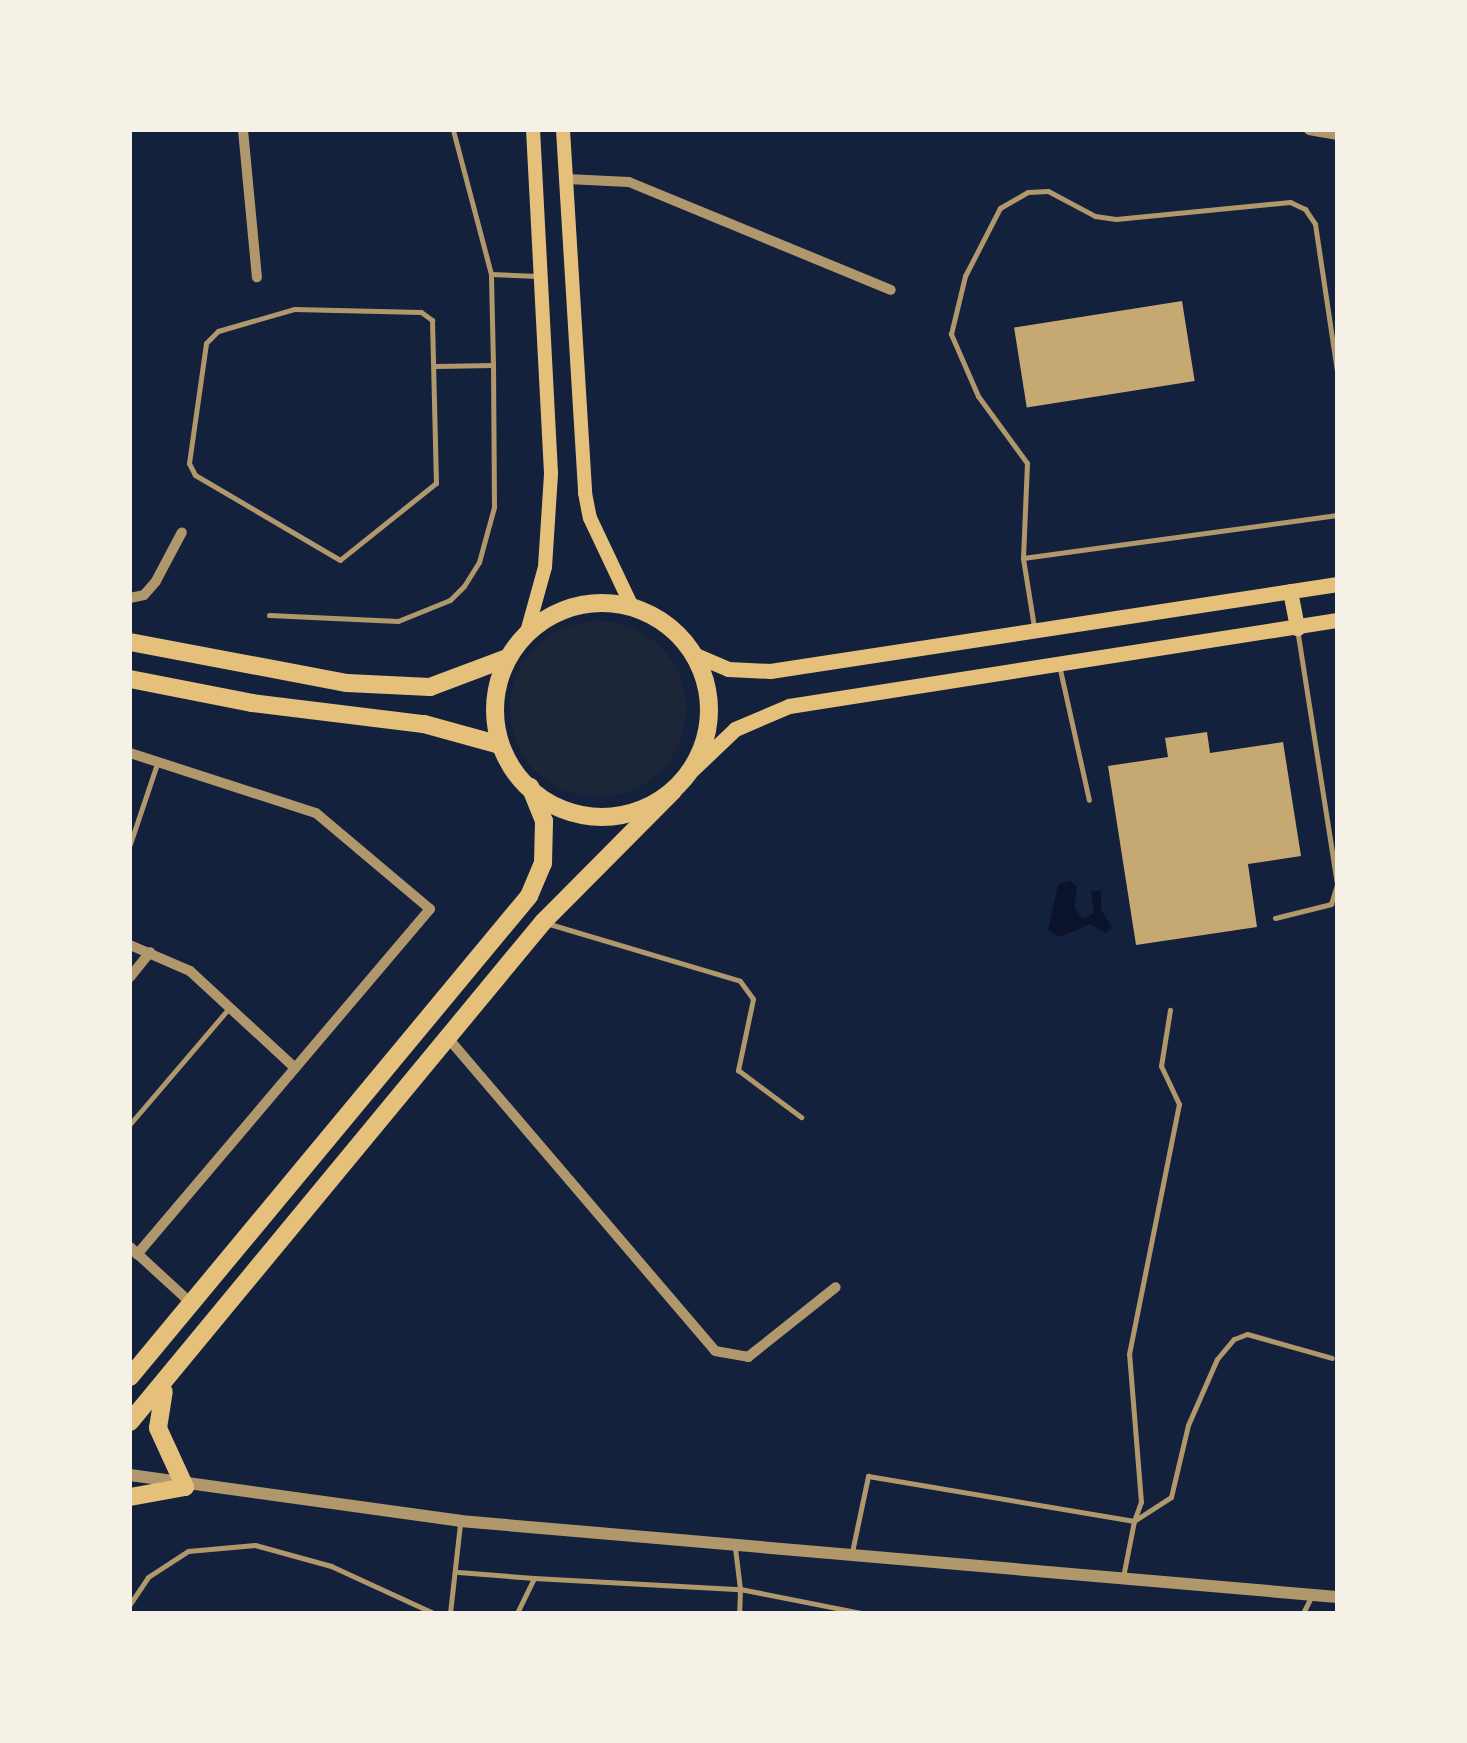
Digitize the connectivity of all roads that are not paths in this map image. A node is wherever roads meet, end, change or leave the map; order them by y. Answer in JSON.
{"nodes":[{"id":1,"x":243,"y":130,"type":"edge"},
{"id":2,"x":453,"y":130,"type":"edge"},
{"id":3,"x":533,"y":130,"type":"edge"},
{"id":4,"x":564,"y":130,"type":"edge"},
{"id":5,"x":1308,"y":130,"type":"edge"},
{"id":6,"x":1337,"y":136,"type":"edge"},
{"id":7,"x":566,"y":179,"type":"junction"},
{"id":8,"x":491,"y":274,"type":"junction"},
{"id":9,"x":542,"y":276,"type":"junction"},
{"id":10,"x":256,"y":277,"type":"dead end"},
{"id":11,"x":891,"y":290,"type":"dead end"},
{"id":12,"x":493,"y":365,"type":"junction"},
{"id":13,"x":436,"y":366,"type":"junction"},
{"id":14,"x":1337,"y":371,"type":"edge"},
{"id":15,"x":1337,"y":514,"type":"edge"},
{"id":16,"x":182,"y":532,"type":"dead end"},
{"id":17,"x":1023,"y":558,"type":"junction"},
{"id":18,"x":1337,"y":584,"type":"edge"},
{"id":19,"x":1290,"y":590,"type":"junction"},
{"id":20,"x":130,"y":598,"type":"edge"},
{"id":21,"x":632,"y":607,"type":"junction"},
{"id":22,"x":269,"y":615,"type":"dead end"},
{"id":23,"x":1337,"y":620,"type":"edge"},
{"id":24,"x":1296,"y":628,"type":"junction"},
{"id":25,"x":1034,"y":630,"type":"junction"},
{"id":26,"x":527,"y":632,"type":"junction"},
{"id":27,"x":130,"y":642,"type":"edge"},
{"id":28,"x":693,"y":654,"type":"junction"},
{"id":29,"x":508,"y":658,"type":"junction"},
{"id":30,"x":1059,"y":662,"type":"junction"},
{"id":31,"x":130,"y":679,"type":"edge"},
{"id":32,"x":500,"y":745,"type":"junction"},
{"id":33,"x":130,"y":754,"type":"edge"},
{"id":34,"x":158,"y":762,"type":"junction"},
{"id":35,"x":692,"y":770,"type":"junction"},
{"id":36,"x":530,"y":787,"type":"junction"},
{"id":37,"x":673,"y":791,"type":"junction"},
{"id":38,"x":1089,"y":800,"type":"dead end"},
{"id":39,"x":130,"y":842,"type":"edge"},
{"id":40,"x":1275,"y":918,"type":"dead end"},
{"id":41,"x":543,"y":922,"type":"junction"},
{"id":42,"x":130,"y":945,"type":"edge"},
{"id":43,"x":150,"y":952,"type":"junction"},
{"id":44,"x":130,"y":976,"type":"edge"},
{"id":45,"x":231,"y":1006,"type":"junction"},
{"id":46,"x":1170,"y":1010,"type":"dead end"},
{"id":47,"x":448,"y":1038,"type":"junction"},
{"id":48,"x":294,"y":1068,"type":"junction"},
{"id":49,"x":801,"y":1117,"type":"dead end"},
{"id":50,"x":130,"y":1124,"type":"edge"},
{"id":51,"x":134,"y":1250,"type":"edge"},
{"id":52,"x":836,"y":1287,"type":"dead end"},
{"id":53,"x":191,"y":1303,"type":"junction"},
{"id":54,"x":1332,"y":1358,"type":"dead end"},
{"id":55,"x":130,"y":1376,"type":"edge"},
{"id":56,"x":171,"y":1377,"type":"junction"},
{"id":57,"x":130,"y":1422,"type":"edge"},
{"id":58,"x":130,"y":1475,"type":"edge"},
{"id":59,"x":186,"y":1487,"type":"junction"},
{"id":60,"x":130,"y":1497,"type":"edge"},
{"id":61,"x":460,"y":1521,"type":"junction"},
{"id":62,"x":1134,"y":1521,"type":"junction"},
{"id":63,"x":734,"y":1540,"type":"junction"},
{"id":64,"x":852,"y":1552,"type":"junction"},
{"id":65,"x":457,"y":1572,"type":"junction"},
{"id":66,"x":1123,"y":1577,"type":"junction"},
{"id":67,"x":534,"y":1578,"type":"junction"},
{"id":68,"x":740,"y":1589,"type":"junction"},
{"id":69,"x":1312,"y":1594,"type":"junction"},
{"id":70,"x":1337,"y":1597,"type":"edge"},
{"id":71,"x":130,"y":1604,"type":"edge"},
{"id":72,"x":433,"y":1613,"type":"edge"},
{"id":73,"x":450,"y":1613,"type":"edge"},
{"id":74,"x":517,"y":1613,"type":"edge"},
{"id":75,"x":739,"y":1613,"type":"edge"},
{"id":76,"x":862,"y":1613,"type":"edge"},
{"id":77,"x":1303,"y":1613,"type":"edge"}],
"edges":[{"from":1,"to":10,"type":"street"},
{"from":2,"to":8,"type":"lane"},
{"from":3,"to":9,"type":"main road"},
{"from":4,"to":7,"type":"main road"},
{"from":5,"to":6,"type":"street"},
{"from":7,"to":11,"type":"street"},
{"from":7,"to":21,"type":"main road"},
{"from":8,"to":9,"type":"lane"},
{"from":8,"to":12,"type":"lane"},
{"from":9,"to":26,"type":"main road"},
{"from":12,"to":13,"type":"lane"},
{"from":12,"to":22,"type":"lane"},
{"from":13,"to":13,"type":"lane"},
{"from":14,"to":17,"type":"lane"},
{"from":15,"to":17,"type":"lane"},
{"from":16,"to":20,"type":"street"},
{"from":17,"to":25,"type":"lane"},
{"from":18,"to":19,"type":"main road"},
{"from":19,"to":24,"type":"main road"},
{"from":19,"to":25,"type":"main road"},
{"from":21,"to":26,"type":"highway"},
{"from":21,"to":28,"type":"highway"},
{"from":23,"to":24,"type":"main road"},
{"from":24,"to":30,"type":"main road"},
{"from":24,"to":40,"type":"lane"},
{"from":25,"to":28,"type":"main road"},
{"from":26,"to":29,"type":"highway"},
{"from":27,"to":29,"type":"highway"},
{"from":28,"to":35,"type":"highway"},
{"from":29,"to":32,"type":"highway"},
{"from":30,"to":35,"type":"main road"},
{"from":30,"to":38,"type":"lane"},
{"from":31,"to":32,"type":"highway"},
{"from":32,"to":36,"type":"highway"},
{"from":33,"to":34,"type":"street"},
{"from":34,"to":39,"type":"lane"},
{"from":34,"to":48,"type":"street"},
{"from":35,"to":37,"type":"highway"},
{"from":36,"to":37,"type":"highway"},
{"from":36,"to":53,"type":"highway"},
{"from":37,"to":41,"type":"highway"},
{"from":41,"to":47,"type":"highway"},
{"from":41,"to":49,"type":"lane"},
{"from":42,"to":43,"type":"street"},
{"from":43,"to":44,"type":"street"},
{"from":43,"to":45,"type":"street"},
{"from":45,"to":48,"type":"street"},
{"from":45,"to":50,"type":"lane"},
{"from":46,"to":62,"type":"lane"},
{"from":47,"to":52,"type":"street"},
{"from":47,"to":56,"type":"highway"},
{"from":48,"to":51,"type":"street"},
{"from":51,"to":53,"type":"street"},
{"from":53,"to":55,"type":"highway"},
{"from":54,"to":62,"type":"lane"},
{"from":56,"to":57,"type":"highway"},
{"from":56,"to":59,"type":"highway"},
{"from":58,"to":59,"type":"street"},
{"from":59,"to":60,"type":"highway"},
{"from":59,"to":61,"type":"street"},
{"from":61,"to":63,"type":"street"},
{"from":61,"to":65,"type":"lane"},
{"from":62,"to":64,"type":"lane"},
{"from":62,"to":66,"type":"lane"},
{"from":63,"to":64,"type":"street"},
{"from":63,"to":68,"type":"lane"},
{"from":64,"to":66,"type":"street"},
{"from":65,"to":67,"type":"lane"},
{"from":65,"to":73,"type":"lane"},
{"from":66,"to":69,"type":"street"},
{"from":67,"to":68,"type":"lane"},
{"from":67,"to":74,"type":"lane"},
{"from":68,"to":75,"type":"lane"},
{"from":68,"to":76,"type":"lane"},
{"from":69,"to":70,"type":"street"},
{"from":69,"to":77,"type":"lane"},
{"from":71,"to":72,"type":"lane"}]}
